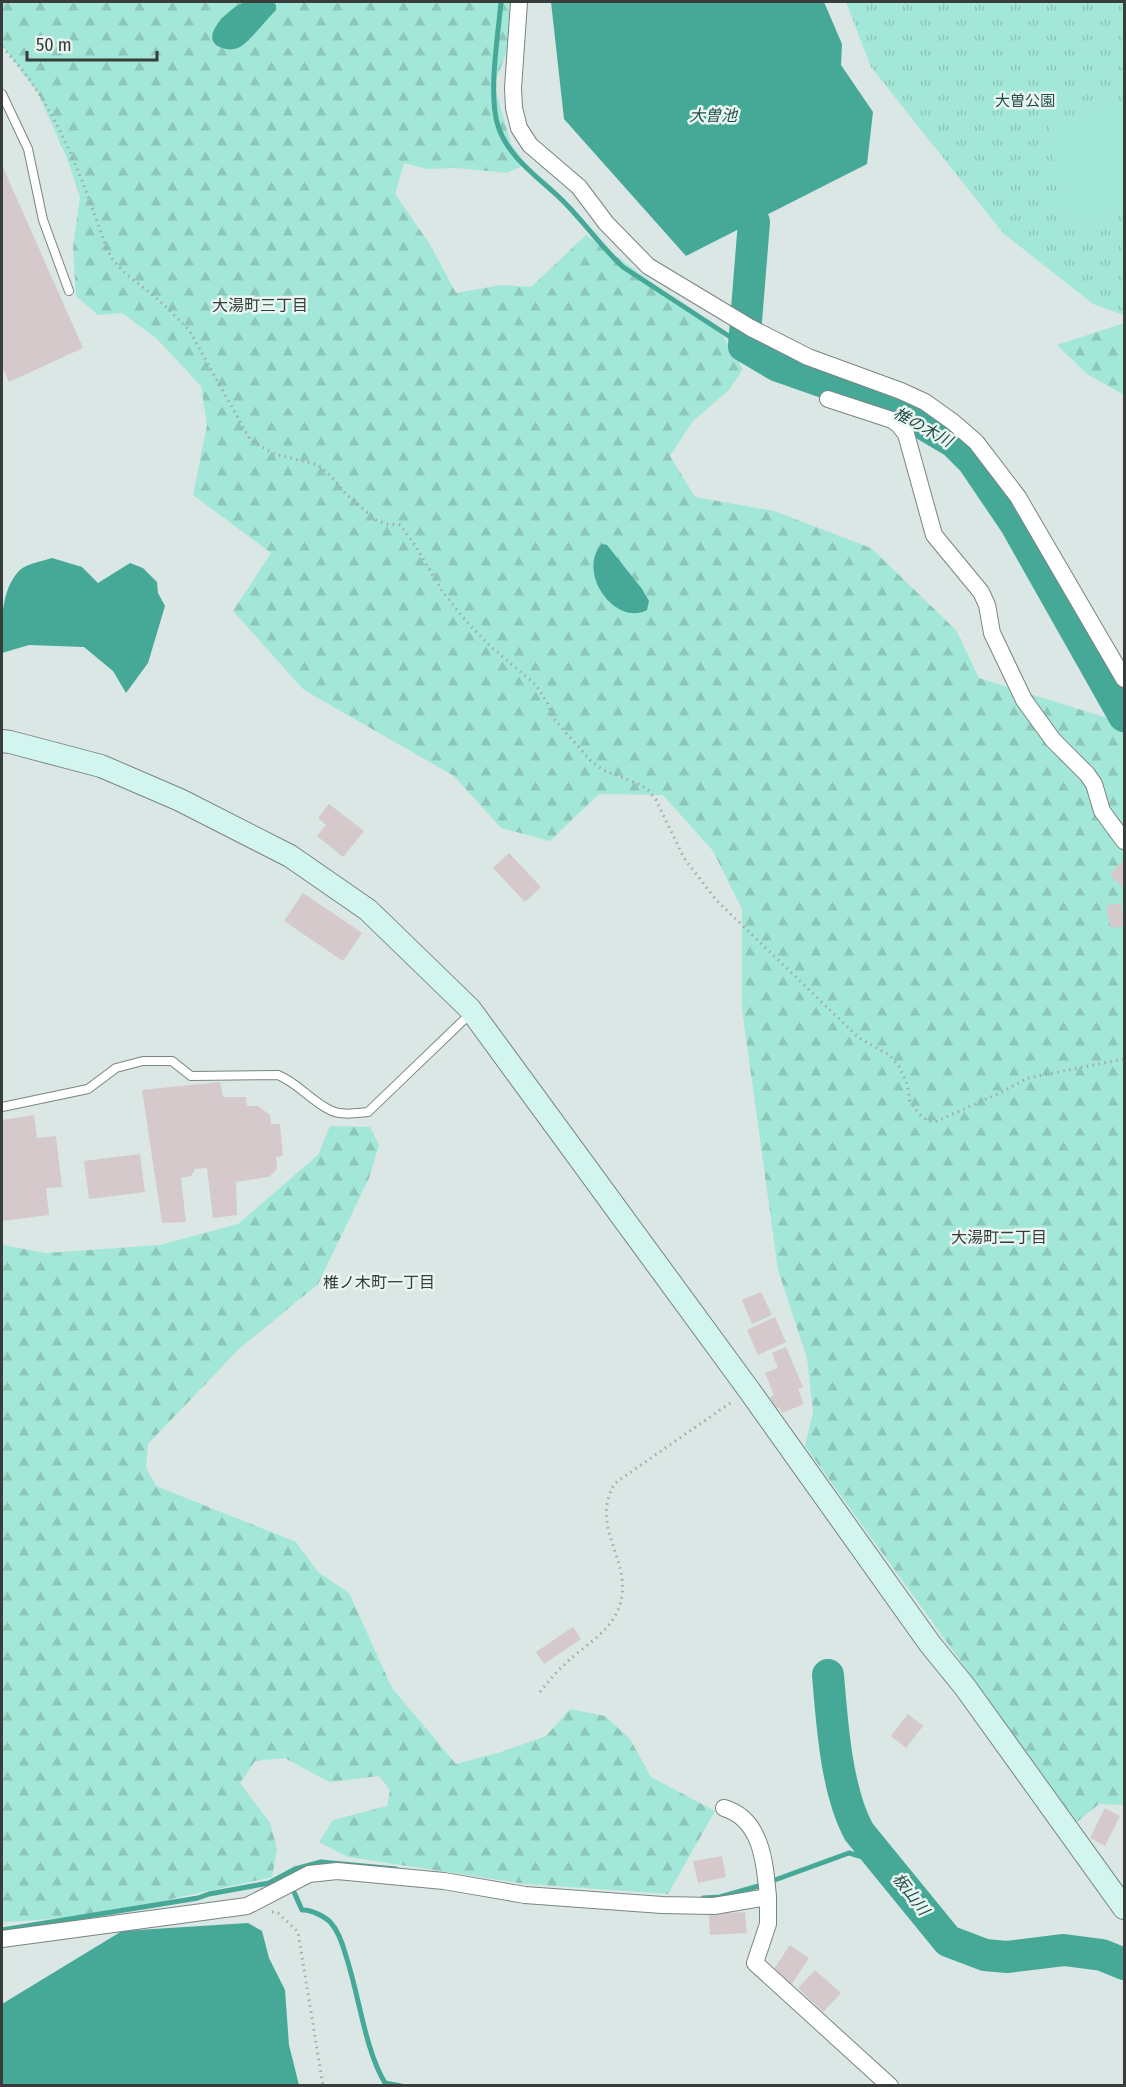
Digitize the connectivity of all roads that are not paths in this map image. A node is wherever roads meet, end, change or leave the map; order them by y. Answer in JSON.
{"nodes":[{"id":1,"x":519,"y":2,"type":"edge"},
{"id":2,"x":2,"y":94,"type":"edge"},
{"id":3,"x":69,"y":291,"type":"dead end"},
{"id":4,"x":828,"y":399,"type":"dead end"},
{"id":5,"x":1125,"y":679,"type":"edge"},
{"id":6,"x":2,"y":741,"type":"edge"},
{"id":7,"x":1125,"y":841,"type":"edge"},
{"id":8,"x":472,"y":1012,"type":"junction"},
{"id":9,"x":2,"y":1107,"type":"edge"},
{"id":10,"x":724,"y":1808,"type":"dead end"},
{"id":11,"x":768,"y":1897,"type":"junction"},
{"id":12,"x":1125,"y":1908,"type":"edge"},
{"id":13,"x":2,"y":1939,"type":"edge"},
{"id":14,"x":890,"y":2085,"type":"edge"}],
"edges":[{"from":1,"to":5,"type":"street"},
{"from":2,"to":3,"type":"lane"},
{"from":4,"to":7,"type":"street"},
{"from":6,"to":8,"type":"street"},
{"from":8,"to":9,"type":"lane"},
{"from":8,"to":12,"type":"street"},
{"from":10,"to":11,"type":"street"},
{"from":11,"to":13,"type":"street"},
{"from":11,"to":14,"type":"street"}]}
